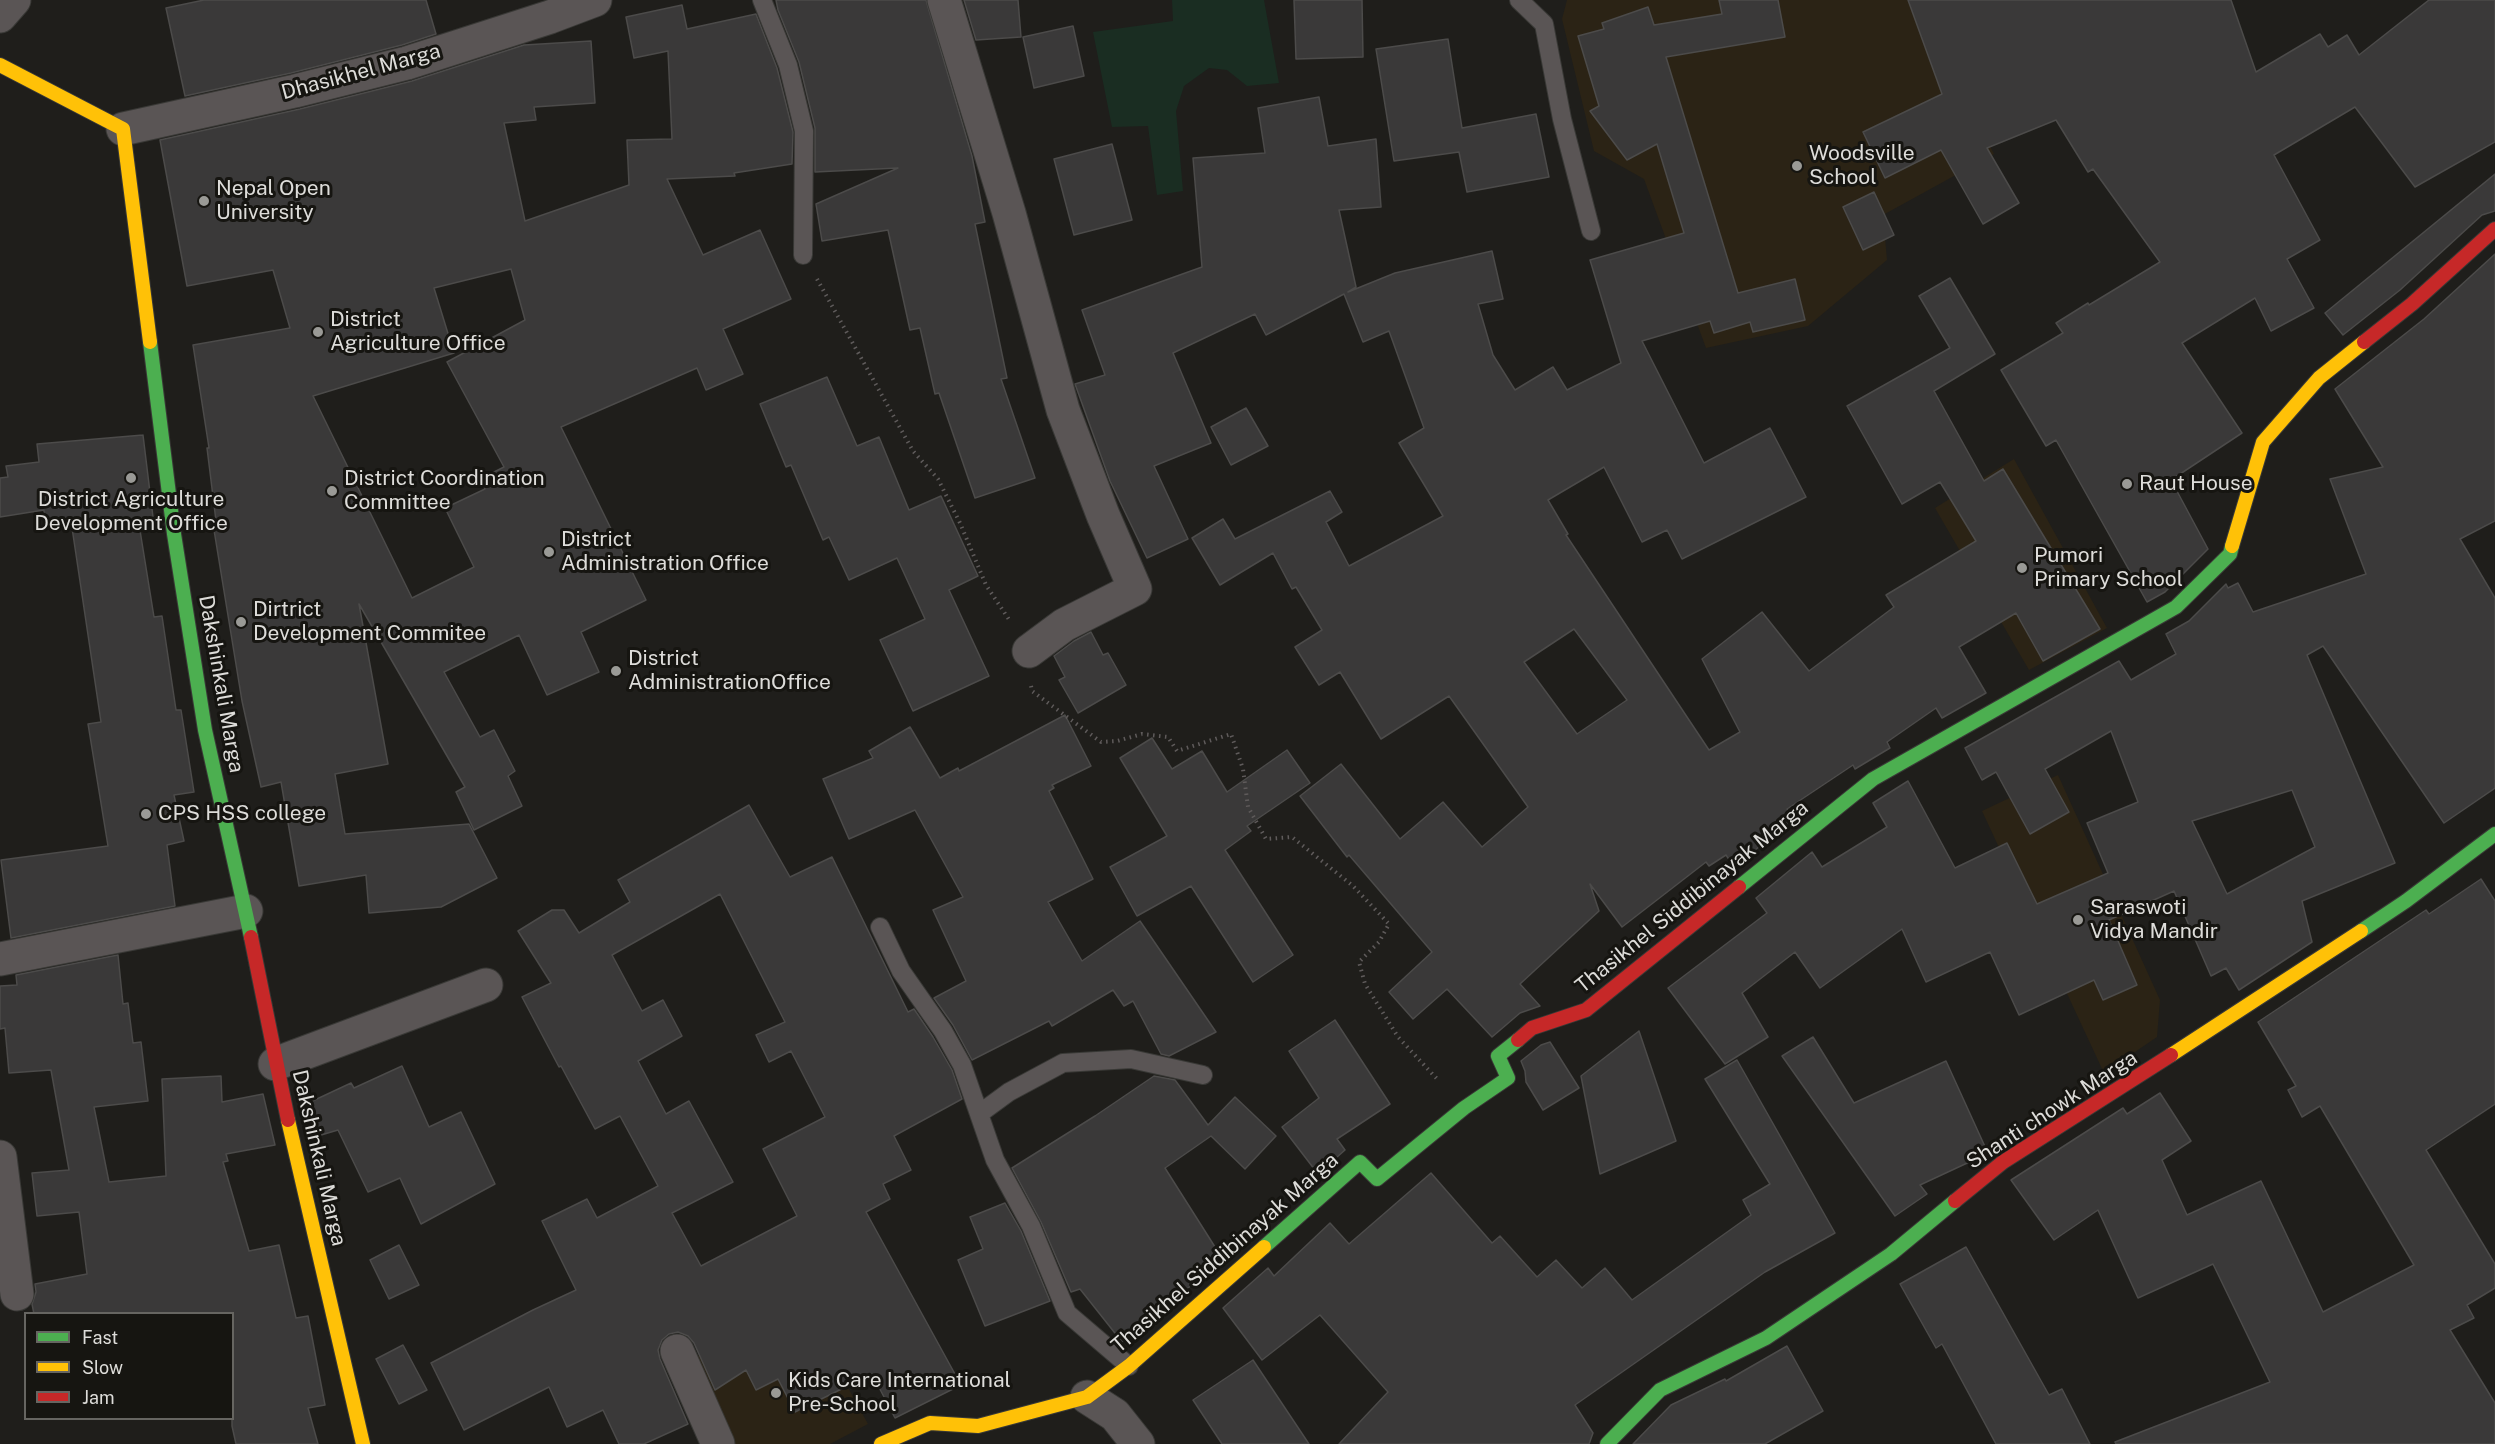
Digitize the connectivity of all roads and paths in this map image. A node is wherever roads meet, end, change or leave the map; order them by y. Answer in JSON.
{"nodes":[{"id":1,"x":14,"y":0,"type":"edge"},
{"id":2,"x":595,"y":0,"type":"edge"},
{"id":3,"x":762,"y":0,"type":"edge"},
{"id":4,"x":944,"y":0,"type":"edge"},
{"id":5,"x":1520,"y":0,"type":"edge"},
{"id":6,"x":0,"y":16,"type":"edge"},
{"id":7,"x":0,"y":65,"type":"edge"},
{"id":8,"x":123,"y":129,"type":"junction"},
{"id":9,"x":2495,"y":229,"type":"edge"},
{"id":10,"x":1591,"y":231,"type":"dead end"},
{"id":11,"x":803,"y":255,"type":"joint"},
{"id":12,"x":1029,"y":651,"type":"junction"},
{"id":13,"x":2495,"y":834,"type":"edge"},
{"id":14,"x":246,"y":911,"type":"junction"},
{"id":15,"x":880,"y":927,"type":"dead end"},
{"id":16,"x":0,"y":959,"type":"edge"},
{"id":17,"x":486,"y":985,"type":"dead end"},
{"id":18,"x":275,"y":1064,"type":"junction"},
{"id":19,"x":1203,"y":1075,"type":"dead end"},
{"id":20,"x":1464,"y":1108,"type":"junction"},
{"id":21,"x":979,"y":1114,"type":"junction"},
{"id":22,"x":0,"y":1157,"type":"edge"},
{"id":23,"x":17,"y":1294,"type":"dead end"},
{"id":24,"x":677,"y":1351,"type":"dead end"},
{"id":25,"x":1129,"y":1366,"type":"junction"},
{"id":26,"x":1087,"y":1397,"type":"junction"},
{"id":27,"x":363,"y":1444,"type":"edge"},
{"id":28,"x":718,"y":1444,"type":"edge"},
{"id":29,"x":881,"y":1444,"type":"edge"},
{"id":30,"x":1138,"y":1444,"type":"edge"},
{"id":31,"x":1606,"y":1444,"type":"edge"}],
"edges":[{"from":1,"to":6,"type":"street"},
{"from":2,"to":8,"type":"street","name":"Dhasikhel Marga"},
{"from":3,"to":11,"type":"lane"},
{"from":4,"to":12,"type":"street"},
{"from":5,"to":10,"type":"lane"},
{"from":7,"to":8,"type":"street"},
{"from":8,"to":14,"type":"street","name":"Dakshinkali Marga"},
{"from":9,"to":20,"type":"street","name":"Thasikhel Siddibinayak Marga"},
{"from":11,"to":12,"type":"path"},
{"from":12,"to":20,"type":"path"},
{"from":13,"to":31,"type":"street","name":"Shanti chowk Marga"},
{"from":14,"to":16,"type":"street"},
{"from":14,"to":18,"type":"street","name":"Dakshinkali Marga"},
{"from":15,"to":21,"type":"lane"},
{"from":17,"to":18,"type":"street"},
{"from":18,"to":27,"type":"street","name":"Dakshinkali Marga"},
{"from":19,"to":21,"type":"lane"},
{"from":20,"to":25,"type":"street","name":"Thasikhel Siddibinayak Marga"},
{"from":21,"to":25,"type":"lane"},
{"from":22,"to":23,"type":"street"},
{"from":24,"to":28,"type":"street"},
{"from":25,"to":26,"type":"street","name":"Thasikhel Siddibinayak Marga"},
{"from":26,"to":29,"type":"street","name":"Thasikhel Siddibinayak Marga"},
{"from":26,"to":30,"type":"street"}]}
